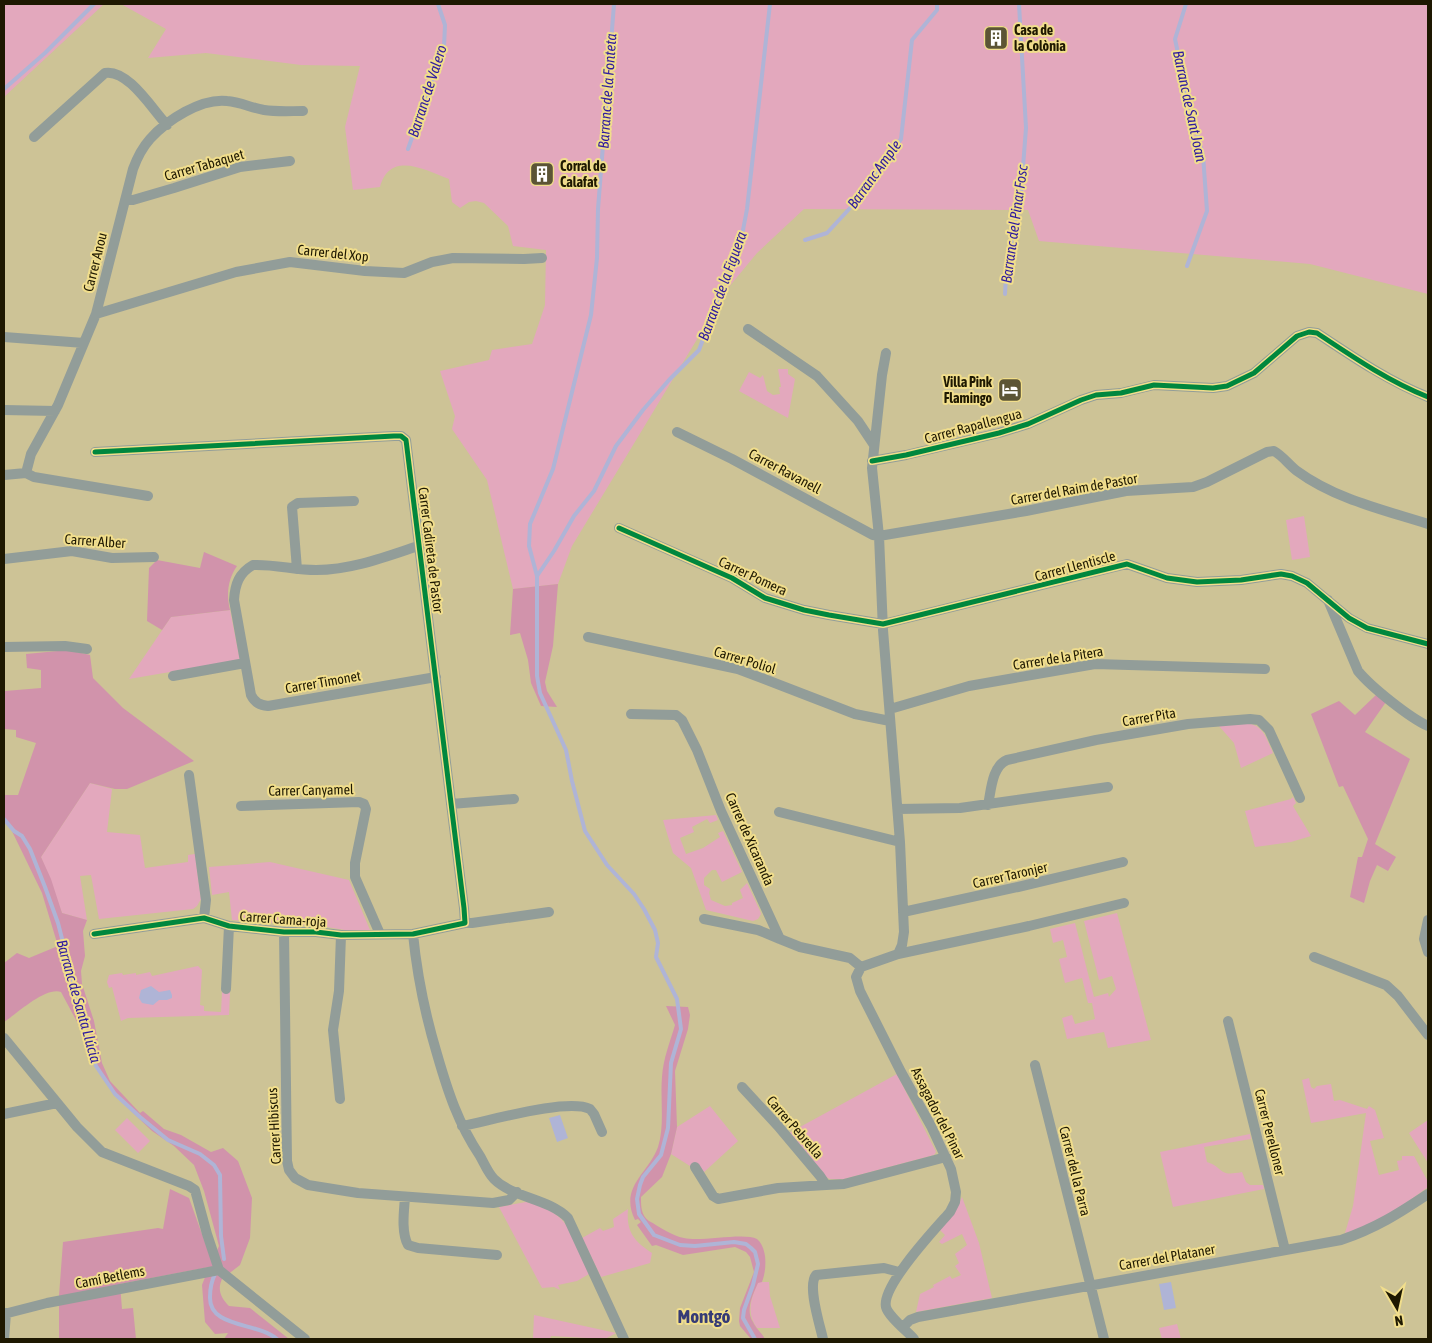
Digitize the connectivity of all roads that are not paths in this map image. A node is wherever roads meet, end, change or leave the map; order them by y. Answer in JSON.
{"nodes":[{"id":1,"x":303,"y":111,"type":"dead end"},
{"id":2,"x":167,"y":125,"type":"junction"},
{"id":3,"x":34,"y":137,"type":"dead end"},
{"id":4,"x":290,"y":161,"type":"dead end"},
{"id":5,"x":125,"y":200,"type":"junction"},
{"id":6,"x":542,"y":258,"type":"dead end"},
{"id":7,"x":96,"y":314,"type":"junction"},
{"id":8,"x":748,"y":329,"type":"dead end"},
{"id":9,"x":4,"y":337,"type":"edge"},
{"id":10,"x":84,"y":343,"type":"junction"},
{"id":11,"x":886,"y":353,"type":"dead end"},
{"id":12,"x":1428,"y":397,"type":"edge"},
{"id":13,"x":4,"y":410,"type":"edge"},
{"id":14,"x":55,"y":411,"type":"junction"},
{"id":15,"x":677,"y":432,"type":"dead end"},
{"id":16,"x":874,"y":445,"type":"junction"},
{"id":17,"x":94,"y":452,"type":"dead end"},
{"id":18,"x":872,"y":461,"type":"junction"},
{"id":19,"x":26,"y":473,"type":"junction"},
{"id":20,"x":4,"y":475,"type":"edge"},
{"id":21,"x":148,"y":496,"type":"dead end"},
{"id":22,"x":354,"y":501,"type":"dead end"},
{"id":23,"x":1428,"y":524,"type":"edge"},
{"id":24,"x":619,"y":528,"type":"dead end"},
{"id":25,"x":879,"y":536,"type":"junction"},
{"id":26,"x":418,"y":546,"type":"junction"},
{"id":27,"x":154,"y":557,"type":"dead end"},
{"id":28,"x":4,"y":559,"type":"edge"},
{"id":29,"x":297,"y":568,"type":"junction"},
{"id":30,"x":1327,"y":599,"type":"junction"},
{"id":31,"x":883,"y":624,"type":"junction"},
{"id":32,"x":588,"y":637,"type":"dead end"},
{"id":33,"x":1428,"y":644,"type":"edge"},
{"id":34,"x":4,"y":646,"type":"edge"},
{"id":35,"x":87,"y":649,"type":"dead end"},
{"id":36,"x":245,"y":663,"type":"junction"},
{"id":37,"x":1265,"y":669,"type":"dead end"},
{"id":38,"x":173,"y":676,"type":"dead end"},
{"id":39,"x":436,"y":677,"type":"junction"},
{"id":40,"x":890,"y":709,"type":"junction"},
{"id":41,"x":631,"y":714,"type":"dead end"},
{"id":42,"x":890,"y":721,"type":"junction"},
{"id":43,"x":1428,"y":726,"type":"edge"},
{"id":44,"x":189,"y":775,"type":"dead end"},
{"id":45,"x":1108,"y":787,"type":"dead end"},
{"id":46,"x":1300,"y":798,"type":"dead end"},
{"id":47,"x":514,"y":799,"type":"dead end"},
{"id":48,"x":451,"y":804,"type":"junction"},
{"id":49,"x":988,"y":805,"type":"junction"},
{"id":50,"x":241,"y":806,"type":"dead end"},
{"id":51,"x":898,"y":809,"type":"junction"},
{"id":52,"x":779,"y":812,"type":"dead end"},
{"id":53,"x":900,"y":842,"type":"junction"},
{"id":54,"x":1123,"y":862,"type":"dead end"},
{"id":55,"x":1124,"y":903,"type":"dead end"},
{"id":56,"x":549,"y":912,"type":"dead end"},
{"id":57,"x":903,"y":912,"type":"junction"},
{"id":58,"x":204,"y":918,"type":"junction"},
{"id":59,"x":704,"y":920,"type":"dead end"},
{"id":60,"x":1428,"y":920,"type":"edge"},
{"id":61,"x":465,"y":923,"type":"junction"},
{"id":62,"x":228,"y":926,"type":"junction"},
{"id":63,"x":284,"y":932,"type":"junction"},
{"id":64,"x":94,"y":934,"type":"dead end"},
{"id":65,"x":380,"y":934,"type":"junction"},
{"id":66,"x":413,"y":934,"type":"junction"},
{"id":67,"x":341,"y":935,"type":"junction"},
{"id":68,"x":780,"y":939,"type":"junction"},
{"id":69,"x":1428,"y":952,"type":"edge"},
{"id":70,"x":898,"y":954,"type":"junction"},
{"id":71,"x":1314,"y":958,"type":"dead end"},
{"id":72,"x":861,"y":967,"type":"junction"},
{"id":73,"x":226,"y":989,"type":"dead end"},
{"id":74,"x":1228,"y":1021,"type":"dead end"},
{"id":75,"x":1428,"y":1035,"type":"edge"},
{"id":76,"x":4,"y":1038,"type":"edge"},
{"id":77,"x":1035,"y":1065,"type":"dead end"},
{"id":78,"x":742,"y":1087,"type":"dead end"},
{"id":79,"x":340,"y":1098,"type":"dead end"},
{"id":80,"x":57,"y":1103,"type":"junction"},
{"id":81,"x":4,"y":1114,"type":"edge"},
{"id":82,"x":462,"y":1126,"type":"junction"},
{"id":83,"x":602,"y":1132,"type":"dead end"},
{"id":84,"x":946,"y":1157,"type":"junction"},
{"id":85,"x":695,"y":1167,"type":"dead end"},
{"id":86,"x":826,"y":1185,"type":"junction"},
{"id":87,"x":517,"y":1192,"type":"junction"},
{"id":88,"x":1428,"y":1194,"type":"edge"},
{"id":89,"x":406,"y":1197,"type":"junction"},
{"id":90,"x":1284,"y":1250,"type":"junction"},
{"id":91,"x":497,"y":1255,"type":"dead end"},
{"id":92,"x":219,"y":1270,"type":"junction"},
{"id":93,"x":899,"y":1272,"type":"junction"},
{"id":94,"x":1090,"y":1285,"type":"junction"},
{"id":95,"x":5,"y":1314,"type":"edge"},
{"id":96,"x":903,"y":1327,"type":"junction"},
{"id":97,"x":4,"y":1339,"type":"edge"},
{"id":98,"x":305,"y":1339,"type":"edge"},
{"id":99,"x":624,"y":1339,"type":"edge"},
{"id":100,"x":823,"y":1339,"type":"edge"},
{"id":101,"x":914,"y":1339,"type":"edge"},
{"id":102,"x":1104,"y":1339,"type":"edge"}],
"edges":[{"from":1,"to":2,"type":"street","name":"Carrer Anou"},
{"from":2,"to":3,"type":"street"},
{"from":2,"to":5,"type":"street","name":"Carrer Anou"},
{"from":4,"to":5,"type":"street","name":"Carrer Tabaquet"},
{"from":5,"to":7,"type":"street","name":"Carrer Anou"},
{"from":6,"to":7,"type":"street","name":"Carrer del Xop"},
{"from":7,"to":10,"type":"street","name":"Carrer Anou"},
{"from":8,"to":16,"type":"street"},
{"from":9,"to":10,"type":"street"},
{"from":10,"to":14,"type":"street","name":"Carrer Anou"},
{"from":11,"to":16,"type":"street"},
{"from":12,"to":18,"type":"street","name":"Carrer Rapallengua"},
{"from":13,"to":14,"type":"street"},
{"from":14,"to":19,"type":"street","name":"Carrer Anou"},
{"from":15,"to":25,"type":"street","name":"Carrer Ravanell"},
{"from":16,"to":18,"type":"street"},
{"from":17,"to":26,"type":"street","name":"Carrer Cadireta de Pastor"},
{"from":18,"to":25,"type":"street"},
{"from":19,"to":20,"type":"street"},
{"from":19,"to":21,"type":"street"},
{"from":22,"to":29,"type":"street"},
{"from":23,"to":25,"type":"street","name":"Carrer del Raim de Pastor"},
{"from":24,"to":31,"type":"street","name":"Carrer Pomera"},
{"from":25,"to":31,"type":"street"},
{"from":26,"to":29,"type":"street","name":"Carrer Timonet"},
{"from":26,"to":39,"type":"street","name":"Carrer Cadireta de Pastor"},
{"from":27,"to":28,"type":"street","name":"Carrer Alber"},
{"from":29,"to":36,"type":"street","name":"Carrer Timonet"},
{"from":30,"to":31,"type":"street","name":"Carrer Llentiscle"},
{"from":30,"to":33,"type":"street","name":"Carrer Llentiscle"},
{"from":30,"to":43,"type":"street"},
{"from":31,"to":40,"type":"street"},
{"from":32,"to":42,"type":"street","name":"Carrer Poliol"},
{"from":34,"to":35,"type":"street"},
{"from":36,"to":38,"type":"street"},
{"from":36,"to":39,"type":"street","name":"Carrer Timonet"},
{"from":37,"to":40,"type":"street","name":"Carrer de la Pitera"},
{"from":39,"to":48,"type":"street","name":"Carrer Cadireta de Pastor"},
{"from":40,"to":42,"type":"street"},
{"from":41,"to":68,"type":"street","name":"Carrer de Xicaranda"},
{"from":42,"to":51,"type":"street"},
{"from":44,"to":58,"type":"street"},
{"from":45,"to":49,"type":"street"},
{"from":46,"to":49,"type":"street","name":"Carrer Pita"},
{"from":47,"to":48,"type":"street"},
{"from":48,"to":61,"type":"street","name":"Carrer Cadireta de Pastor"},
{"from":49,"to":51,"type":"street"},
{"from":50,"to":65,"type":"street","name":"Carrer Canyamel"},
{"from":51,"to":53,"type":"street"},
{"from":52,"to":53,"type":"street"},
{"from":53,"to":57,"type":"street"},
{"from":54,"to":57,"type":"street","name":"Carrer Taronjer"},
{"from":55,"to":70,"type":"street"},
{"from":56,"to":61,"type":"street"},
{"from":57,"to":70,"type":"street"},
{"from":58,"to":62,"type":"street","name":"Carrer Cama-roja"},
{"from":58,"to":64,"type":"street","name":"Carrer Cama-roja"},
{"from":59,"to":68,"type":"street"},
{"from":60,"to":69,"type":"street"},
{"from":61,"to":66,"type":"street"},
{"from":62,"to":63,"type":"street","name":"Carrer Cama-roja"},
{"from":62,"to":73,"type":"street"},
{"from":63,"to":67,"type":"street","name":"Carrer Cama-roja"},
{"from":63,"to":89,"type":"street","name":"Carrer Hibiscus"},
{"from":65,"to":66,"type":"street","name":"Carrer Cama-roja"},
{"from":65,"to":67,"type":"street","name":"Carrer Cama-roja"},
{"from":66,"to":82,"type":"street"},
{"from":67,"to":79,"type":"street"},
{"from":68,"to":72,"type":"street"},
{"from":70,"to":72,"type":"street"},
{"from":71,"to":75,"type":"street"},
{"from":72,"to":84,"type":"street","name":"Assagador del Pinar"},
{"from":74,"to":90,"type":"street","name":"Carrer Perelloner"},
{"from":76,"to":80,"type":"street"},
{"from":77,"to":94,"type":"street","name":"Carrer del la Parra"},
{"from":78,"to":86,"type":"street","name":"Carrer Pebrella"},
{"from":80,"to":81,"type":"street"},
{"from":80,"to":92,"type":"street"},
{"from":82,"to":83,"type":"street"},
{"from":82,"to":87,"type":"street"},
{"from":84,"to":86,"type":"street"},
{"from":84,"to":93,"type":"street","name":"Assagador del Pinar"},
{"from":85,"to":86,"type":"street"},
{"from":87,"to":89,"type":"street","name":"Carrer Hibiscus"},
{"from":87,"to":99,"type":"street"},
{"from":88,"to":90,"type":"street","name":"Carrer del Plataner"},
{"from":89,"to":91,"type":"street"},
{"from":90,"to":94,"type":"street","name":"Carrer del Plataner"},
{"from":92,"to":95,"type":"street","name":"Camí Betlems"},
{"from":92,"to":98,"type":"street"},
{"from":93,"to":96,"type":"street","name":"Assagador del Pinar"},
{"from":93,"to":100,"type":"street"},
{"from":94,"to":96,"type":"street","name":"Carrer del Plataner"},
{"from":94,"to":102,"type":"street","name":"Carrer del la Parra"},
{"from":95,"to":97,"type":"street","name":"Camí Betlems"},
{"from":96,"to":101,"type":"street","name":"Assagador del Pinar"}]}
